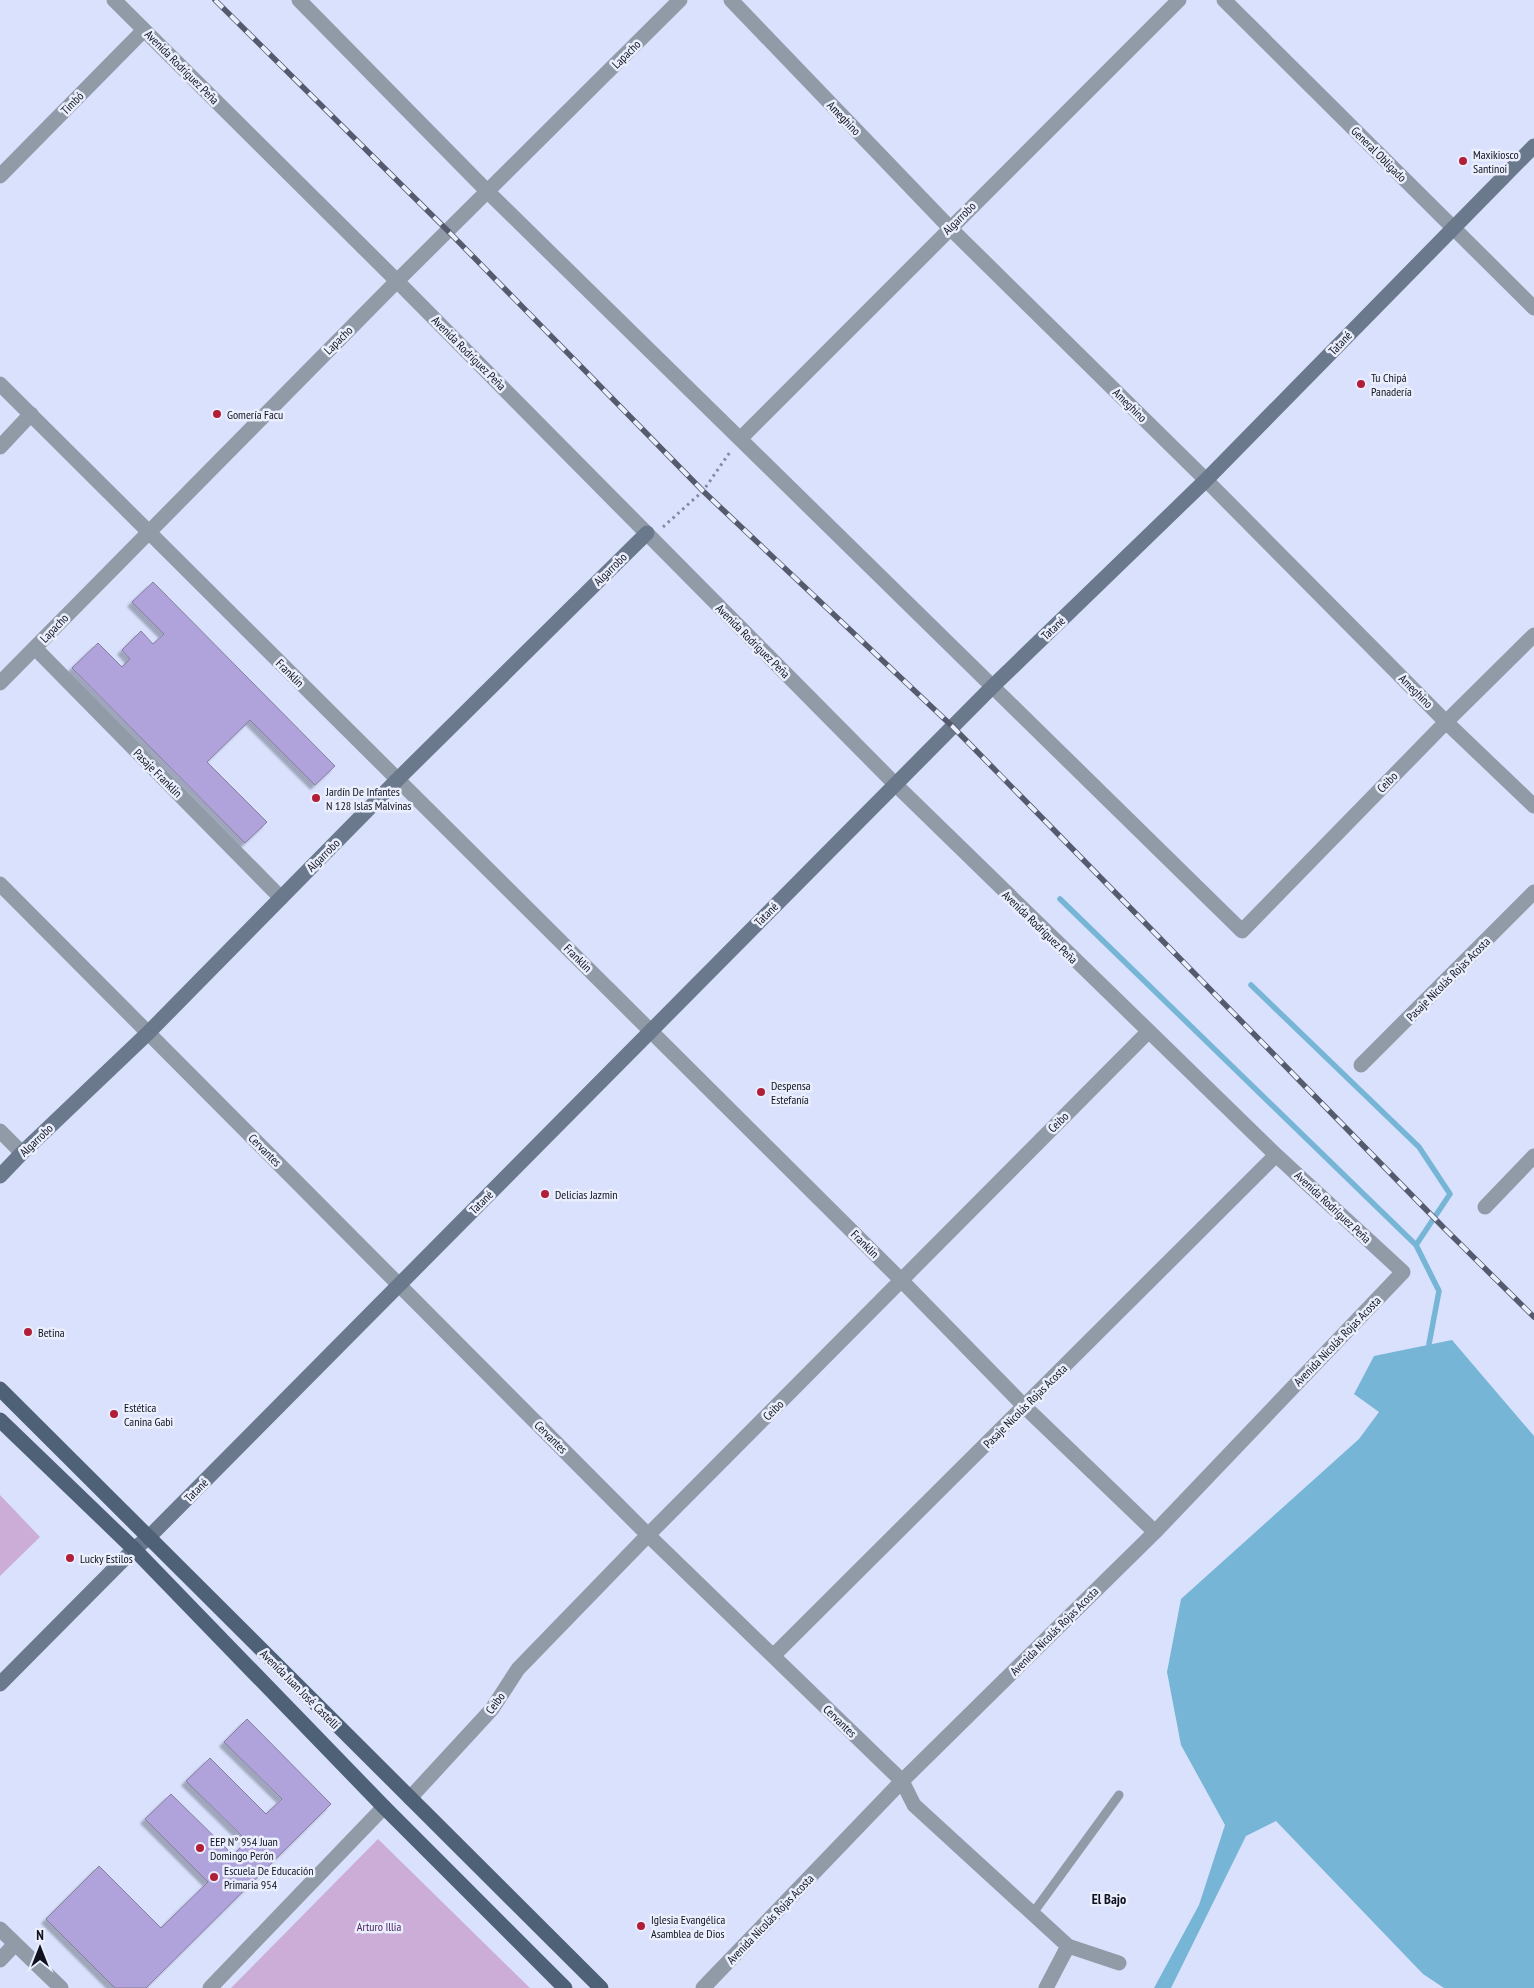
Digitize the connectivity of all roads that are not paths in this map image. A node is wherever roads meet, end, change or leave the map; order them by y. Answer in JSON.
{"nodes":[{"id":1,"x":114,"y":0,"type":"edge"},
{"id":2,"x":298,"y":0,"type":"edge"},
{"id":3,"x":680,"y":0,"type":"edge"},
{"id":4,"x":731,"y":0,"type":"edge"},
{"id":5,"x":1179,"y":0,"type":"edge"},
{"id":6,"x":1224,"y":0,"type":"edge"},
{"id":7,"x":144,"y":30,"type":"junction"},
{"id":8,"x":1534,"y":146,"type":"edge"},
{"id":9,"x":0,"y":176,"type":"edge"},
{"id":10,"x":488,"y":192,"type":"junction"},
{"id":11,"x":950,"y":228,"type":"junction"},
{"id":12,"x":1453,"y":228,"type":"junction"},
{"id":13,"x":397,"y":281,"type":"junction"},
{"id":14,"x":1534,"y":308,"type":"edge"},
{"id":15,"x":0,"y":384,"type":"edge"},
{"id":16,"x":31,"y":414,"type":"junction"},
{"id":17,"x":741,"y":438,"type":"junction"},
{"id":18,"x":0,"y":447,"type":"edge"},
{"id":19,"x":1206,"y":480,"type":"junction"},
{"id":20,"x":148,"y":531,"type":"junction"},
{"id":21,"x":647,"y":533,"type":"junction"},
{"id":22,"x":1534,"y":635,"type":"edge"},
{"id":23,"x":35,"y":648,"type":"junction"},
{"id":24,"x":0,"y":683,"type":"edge"},
{"id":25,"x":993,"y":686,"type":"junction"},
{"id":26,"x":1446,"y":722,"type":"junction"},
{"id":27,"x":398,"y":780,"type":"junction"},
{"id":28,"x":896,"y":785,"type":"junction"},
{"id":29,"x":1534,"y":806,"type":"edge"},
{"id":30,"x":0,"y":884,"type":"edge"},
{"id":31,"x":1534,"y":892,"type":"edge"},
{"id":32,"x":281,"y":898,"type":"junction"},
{"id":33,"x":650,"y":1030,"type":"junction"},
{"id":34,"x":1148,"y":1032,"type":"junction"},
{"id":35,"x":148,"y":1033,"type":"junction"},
{"id":36,"x":1361,"y":1065,"type":"dead end"},
{"id":37,"x":0,"y":1131,"type":"edge"},
{"id":38,"x":22,"y":1153,"type":"junction"},
{"id":39,"x":1276,"y":1155,"type":"junction"},
{"id":40,"x":1534,"y":1156,"type":"edge"},
{"id":41,"x":0,"y":1176,"type":"edge"},
{"id":42,"x":1485,"y":1207,"type":"dead end"},
{"id":43,"x":1403,"y":1272,"type":"joint"},
{"id":44,"x":901,"y":1280,"type":"junction"},
{"id":45,"x":400,"y":1284,"type":"junction"},
{"id":46,"x":0,"y":1389,"type":"edge"},
{"id":47,"x":1025,"y":1407,"type":"junction"},
{"id":48,"x":0,"y":1420,"type":"edge"},
{"id":49,"x":1155,"y":1532,"type":"junction"},
{"id":50,"x":648,"y":1535,"type":"junction"},
{"id":51,"x":148,"y":1538,"type":"junction"},
{"id":52,"x":134,"y":1549,"type":"junction"},
{"id":53,"x":773,"y":1656,"type":"junction"},
{"id":54,"x":3,"y":1675,"type":"edge"},
{"id":55,"x":902,"y":1781,"type":"junction"},
{"id":56,"x":1119,"y":1795,"type":"dead end"},
{"id":57,"x":410,"y":1798,"type":"junction"},
{"id":58,"x":384,"y":1807,"type":"junction"},
{"id":59,"x":1033,"y":1913,"type":"junction"},
{"id":60,"x":0,"y":1929,"type":"edge"},
{"id":61,"x":15,"y":1944,"type":"junction"},
{"id":62,"x":1068,"y":1946,"type":"junction"},
{"id":63,"x":0,"y":1960,"type":"edge"},
{"id":64,"x":1119,"y":1963,"type":"dead end"},
{"id":65,"x":61,"y":1988,"type":"edge"},
{"id":66,"x":210,"y":1988,"type":"edge"},
{"id":67,"x":565,"y":1988,"type":"edge"},
{"id":68,"x":601,"y":1988,"type":"edge"},
{"id":69,"x":703,"y":1988,"type":"edge"},
{"id":70,"x":1046,"y":1988,"type":"edge"}],
"edges":[{"from":1,"to":7,"type":"street","name":"Avenida Rodríguez Peña"},
{"from":2,"to":10,"type":"street"},
{"from":3,"to":10,"type":"street","name":"Lapacho"},
{"from":4,"to":11,"type":"street","name":"Ameghino"},
{"from":5,"to":11,"type":"street","name":"Algarrobo"},
{"from":6,"to":12,"type":"street","name":"General Obligado"},
{"from":7,"to":9,"type":"street","name":"Timbó"},
{"from":7,"to":13,"type":"street","name":"Avenida Rodríguez Peña"},
{"from":8,"to":12,"type":"street","name":"Tatané"},
{"from":10,"to":13,"type":"street","name":"Lapacho"},
{"from":10,"to":17,"type":"street"},
{"from":11,"to":17,"type":"street","name":"Algarrobo"},
{"from":11,"to":19,"type":"street","name":"Ameghino"},
{"from":12,"to":14,"type":"street","name":"General Obligado"},
{"from":12,"to":19,"type":"street","name":"Tatané"},
{"from":13,"to":20,"type":"street","name":"Lapacho"},
{"from":13,"to":21,"type":"street","name":"Avenida Rodríguez Peña"},
{"from":15,"to":16,"type":"street","name":"Franklin"},
{"from":16,"to":18,"type":"street"},
{"from":16,"to":20,"type":"street","name":"Franklin"},
{"from":17,"to":25,"type":"street"},
{"from":19,"to":25,"type":"street","name":"Tatané"},
{"from":19,"to":26,"type":"street","name":"Ameghino"},
{"from":20,"to":23,"type":"street","name":"Lapacho"},
{"from":20,"to":27,"type":"street","name":"Franklin"},
{"from":21,"to":27,"type":"street","name":"Algarrobo"},
{"from":21,"to":28,"type":"street","name":"Avenida Rodríguez Peña"},
{"from":22,"to":26,"type":"street","name":"Ceibo"},
{"from":23,"to":24,"type":"street","name":"Lapacho"},
{"from":23,"to":32,"type":"street","name":"Pasaje Franklin"},
{"from":25,"to":26,"type":"street","name":"Ceibo"},
{"from":25,"to":28,"type":"street","name":"Tatané"},
{"from":26,"to":29,"type":"street","name":"Ameghino"},
{"from":27,"to":32,"type":"street","name":"Algarrobo"},
{"from":27,"to":33,"type":"street","name":"Franklin"},
{"from":28,"to":33,"type":"street","name":"Tatané"},
{"from":28,"to":34,"type":"street","name":"Avenida Rodríguez Peña"},
{"from":30,"to":35,"type":"street","name":"Cervantes"},
{"from":31,"to":36,"type":"street","name":"Pasaje Nicolás Rojas Acosta"},
{"from":32,"to":35,"type":"street","name":"Algarrobo"},
{"from":33,"to":44,"type":"street","name":"Franklin"},
{"from":33,"to":45,"type":"street","name":"Tatané"},
{"from":34,"to":39,"type":"street","name":"Avenida Rodríguez Peña"},
{"from":34,"to":44,"type":"street","name":"Ceibo"},
{"from":35,"to":38,"type":"street","name":"Algarrobo"},
{"from":35,"to":45,"type":"street","name":"Cervantes"},
{"from":37,"to":38,"type":"street"},
{"from":38,"to":41,"type":"street","name":"Algarrobo"},
{"from":39,"to":43,"type":"street","name":"Avenida Rodríguez Peña"},
{"from":39,"to":47,"type":"street","name":"Pasaje Nicolás Rojas Acosta"},
{"from":40,"to":42,"type":"street"},
{"from":43,"to":49,"type":"street","name":"Avenida Nicolás Rojas Acosta"},
{"from":44,"to":47,"type":"street","name":"Franklin"},
{"from":44,"to":50,"type":"street","name":"Ceibo"},
{"from":45,"to":50,"type":"street","name":"Cervantes"},
{"from":45,"to":51,"type":"street","name":"Tatané"},
{"from":46,"to":51,"type":"main road","name":"Avenida Juan José Castelli"},
{"from":47,"to":49,"type":"street","name":"Franklin"},
{"from":47,"to":53,"type":"street","name":"Pasaje Nicolás Rojas Acosta"},
{"from":48,"to":52,"type":"main road","name":"Avenida Juan José Castelli"},
{"from":49,"to":55,"type":"street","name":"Avenida Nicolás Rojas Acosta"},
{"from":50,"to":53,"type":"street","name":"Cervantes"},
{"from":50,"to":57,"type":"street","name":"Ceibo"},
{"from":51,"to":52,"type":"street","name":"Tatané"},
{"from":51,"to":57,"type":"main road","name":"Avenida Juan José Castelli"},
{"from":52,"to":54,"type":"street","name":"Tatané"},
{"from":52,"to":58,"type":"main road","name":"Avenida Juan José Castelli"},
{"from":53,"to":55,"type":"street","name":"Cervantes"},
{"from":55,"to":59,"type":"street","name":"Cervantes"},
{"from":55,"to":69,"type":"street","name":"Avenida Nicolás Rojas Acosta"},
{"from":56,"to":59,"type":"lane"},
{"from":57,"to":68,"type":"main road","name":"Avenida Juan José Castelli"},
{"from":58,"to":66,"type":"street"},
{"from":58,"to":67,"type":"main road","name":"Avenida Juan José Castelli"},
{"from":59,"to":62,"type":"street","name":"Cervantes"},
{"from":60,"to":61,"type":"street"},
{"from":61,"to":63,"type":"street"},
{"from":61,"to":65,"type":"street"},
{"from":62,"to":64,"type":"street","name":"Cervantes"},
{"from":62,"to":70,"type":"street"}]}
